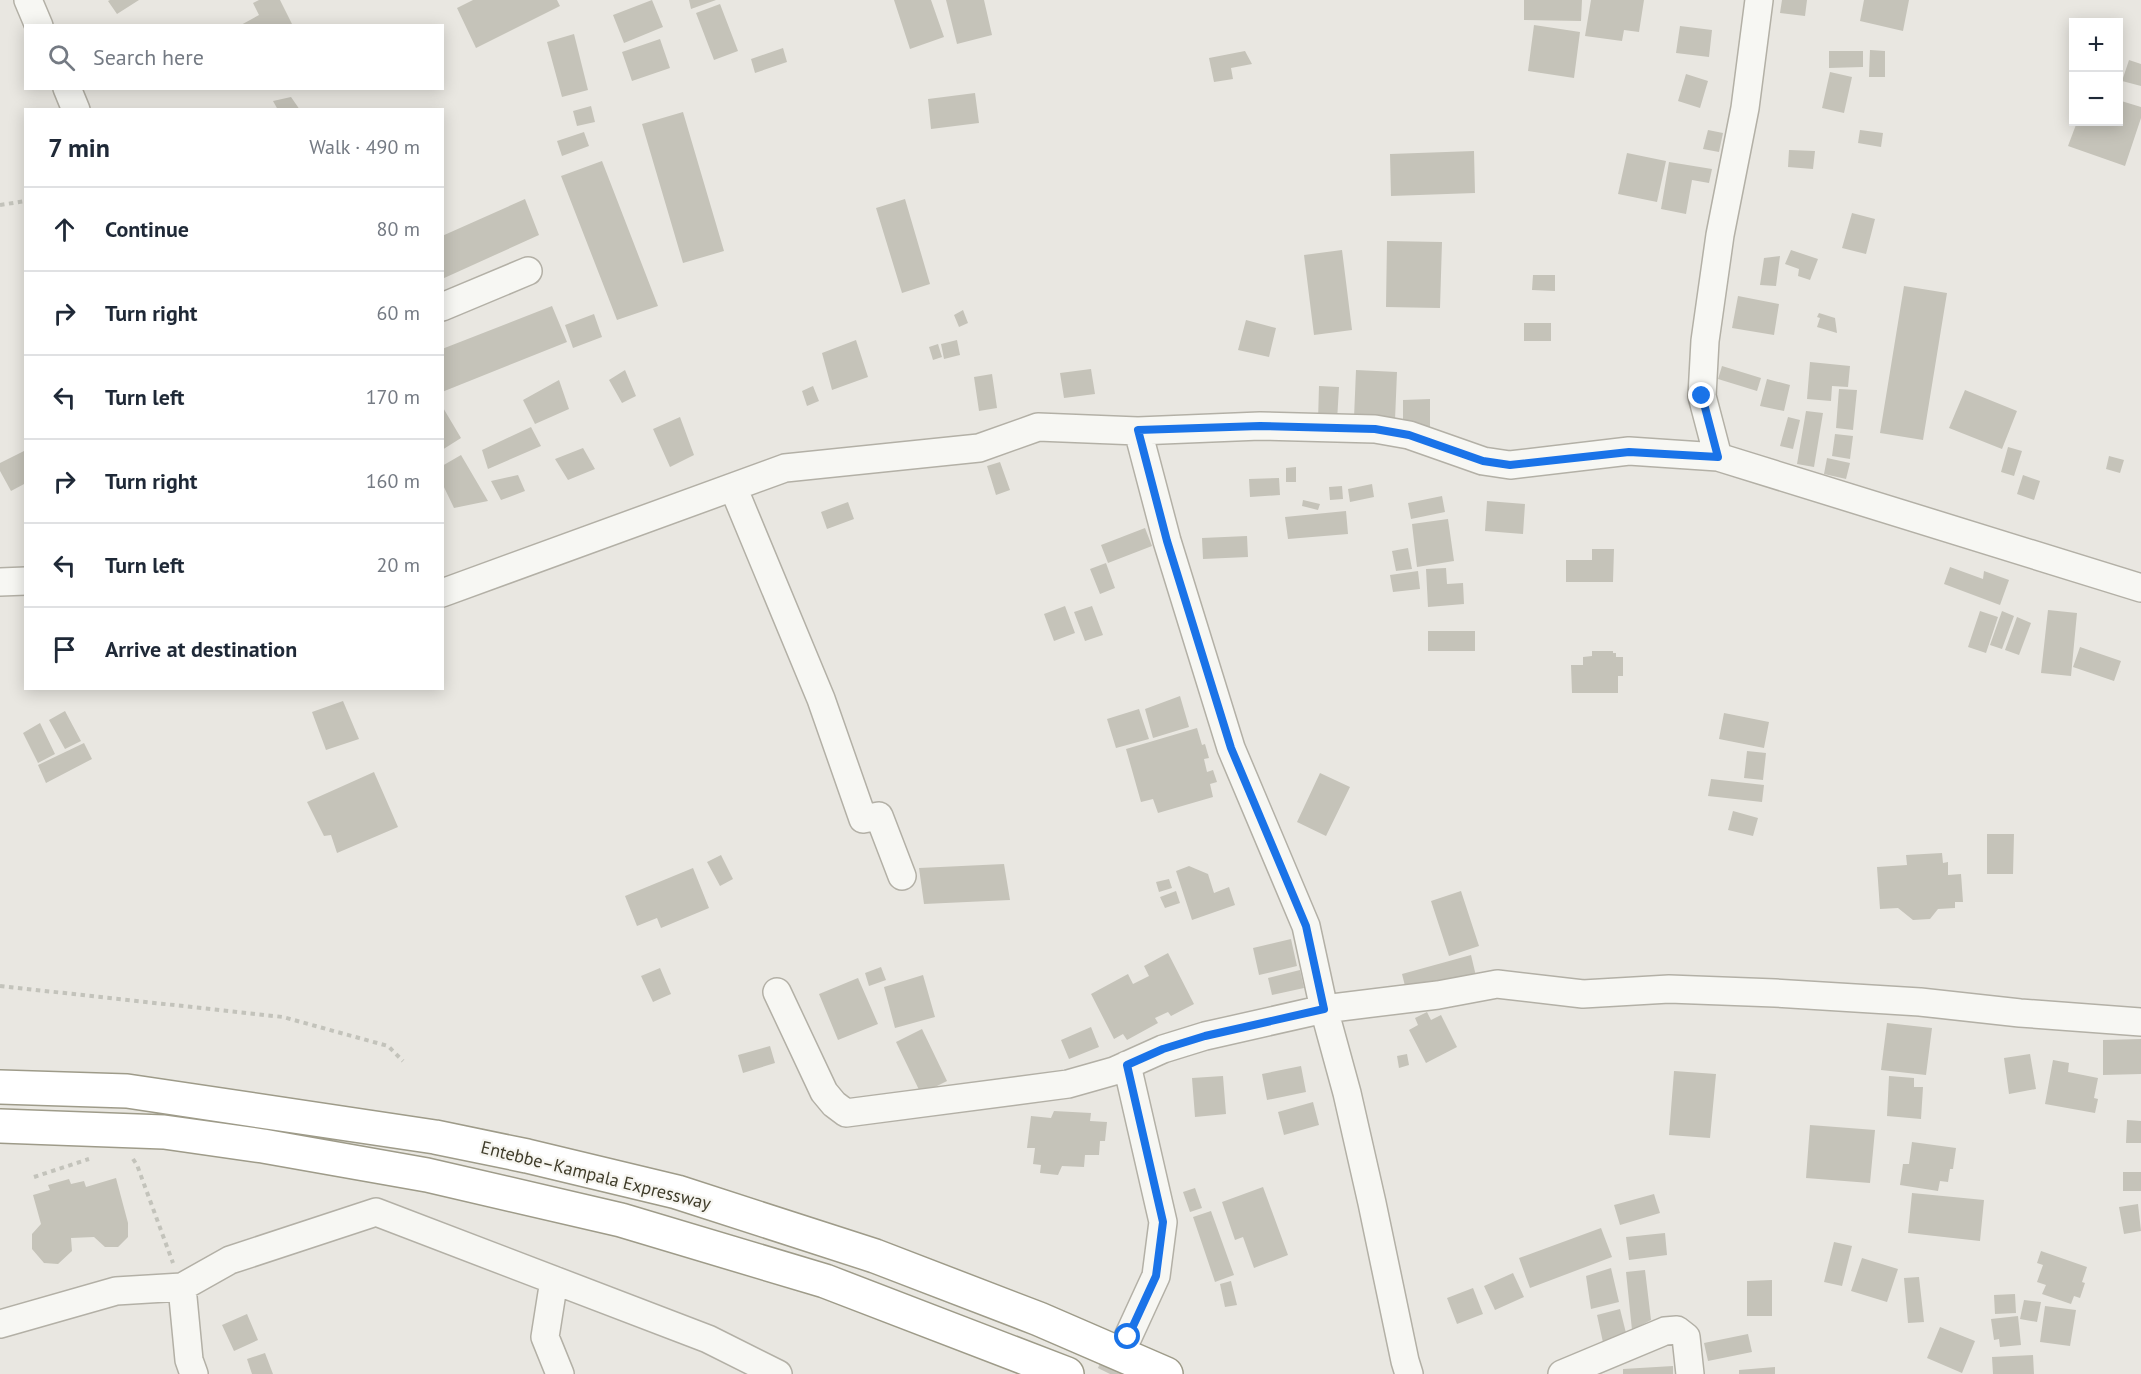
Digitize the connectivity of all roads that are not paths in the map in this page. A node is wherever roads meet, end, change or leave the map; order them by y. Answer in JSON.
{"nodes":[{"id":1,"x":28,"y":0,"type":"edge"},
{"id":2,"x":1759,"y":0,"type":"edge"},
{"id":3,"x":38,"y":24,"type":"edge"},
{"id":4,"x":68,"y":90,"type":"edge"},
{"id":5,"x":75,"y":108,"type":"edge"},
{"id":6,"x":528,"y":271,"type":"dead end"},
{"id":7,"x":444,"y":306,"type":"edge"},
{"id":8,"x":1138,"y":430,"type":"junction"},
{"id":9,"x":1718,"y":457,"type":"junction"},
{"id":10,"x":733,"y":487,"type":"junction"},
{"id":11,"x":24,"y":581,"type":"edge"},
{"id":12,"x":0,"y":582,"type":"edge"},
{"id":13,"x":2141,"y":588,"type":"edge"},
{"id":14,"x":444,"y":592,"type":"edge"},
{"id":15,"x":902,"y":876,"type":"dead end"},
{"id":16,"x":777,"y":992,"type":"dead end"},
{"id":17,"x":1324,"y":1009,"type":"junction"},
{"id":18,"x":2141,"y":1022,"type":"edge"},
{"id":19,"x":1127,"y":1065,"type":"junction"},
{"id":20,"x":0,"y":1088,"type":"edge"},
{"id":21,"x":0,"y":1126,"type":"edge"},
{"id":22,"x":554,"y":1280,"type":"junction"},
{"id":23,"x":182,"y":1287,"type":"junction"},
{"id":24,"x":0,"y":1324,"type":"edge"},
{"id":25,"x":1128,"y":1337,"type":"tunnel mouth"},
{"id":26,"x":194,"y":1374,"type":"edge"},
{"id":27,"x":560,"y":1374,"type":"edge"},
{"id":28,"x":778,"y":1374,"type":"edge"},
{"id":29,"x":1067,"y":1374,"type":"edge"},
{"id":30,"x":1166,"y":1374,"type":"edge"},
{"id":31,"x":1409,"y":1374,"type":"edge"},
{"id":32,"x":1562,"y":1374,"type":"edge"},
{"id":33,"x":1690,"y":1374,"type":"edge"}],
"edges":[{"from":1,"to":3,"type":"street"},
{"from":2,"to":9,"type":"street"},
{"from":4,"to":5,"type":"street"},
{"from":6,"to":7,"type":"street"},
{"from":8,"to":9,"type":"street"},
{"from":8,"to":10,"type":"street"},
{"from":8,"to":17,"type":"street"},
{"from":9,"to":13,"type":"street"},
{"from":10,"to":14,"type":"street"},
{"from":10,"to":15,"type":"street"},
{"from":11,"to":12,"type":"street"},
{"from":16,"to":19,"type":"street"},
{"from":17,"to":18,"type":"street"},
{"from":17,"to":19,"type":"street"},
{"from":17,"to":31,"type":"street"},
{"from":19,"to":25,"type":"street"},
{"from":20,"to":30,"type":"highway","name":"Entebbe–Kampala Expressway"},
{"from":21,"to":29,"type":"highway","name":"Entebbe–Kampala Expressway"},
{"from":22,"to":23,"type":"street"},
{"from":22,"to":27,"type":"street"},
{"from":22,"to":28,"type":"street"},
{"from":23,"to":24,"type":"street"},
{"from":23,"to":26,"type":"street"},
{"from":32,"to":33,"type":"street"}]}
